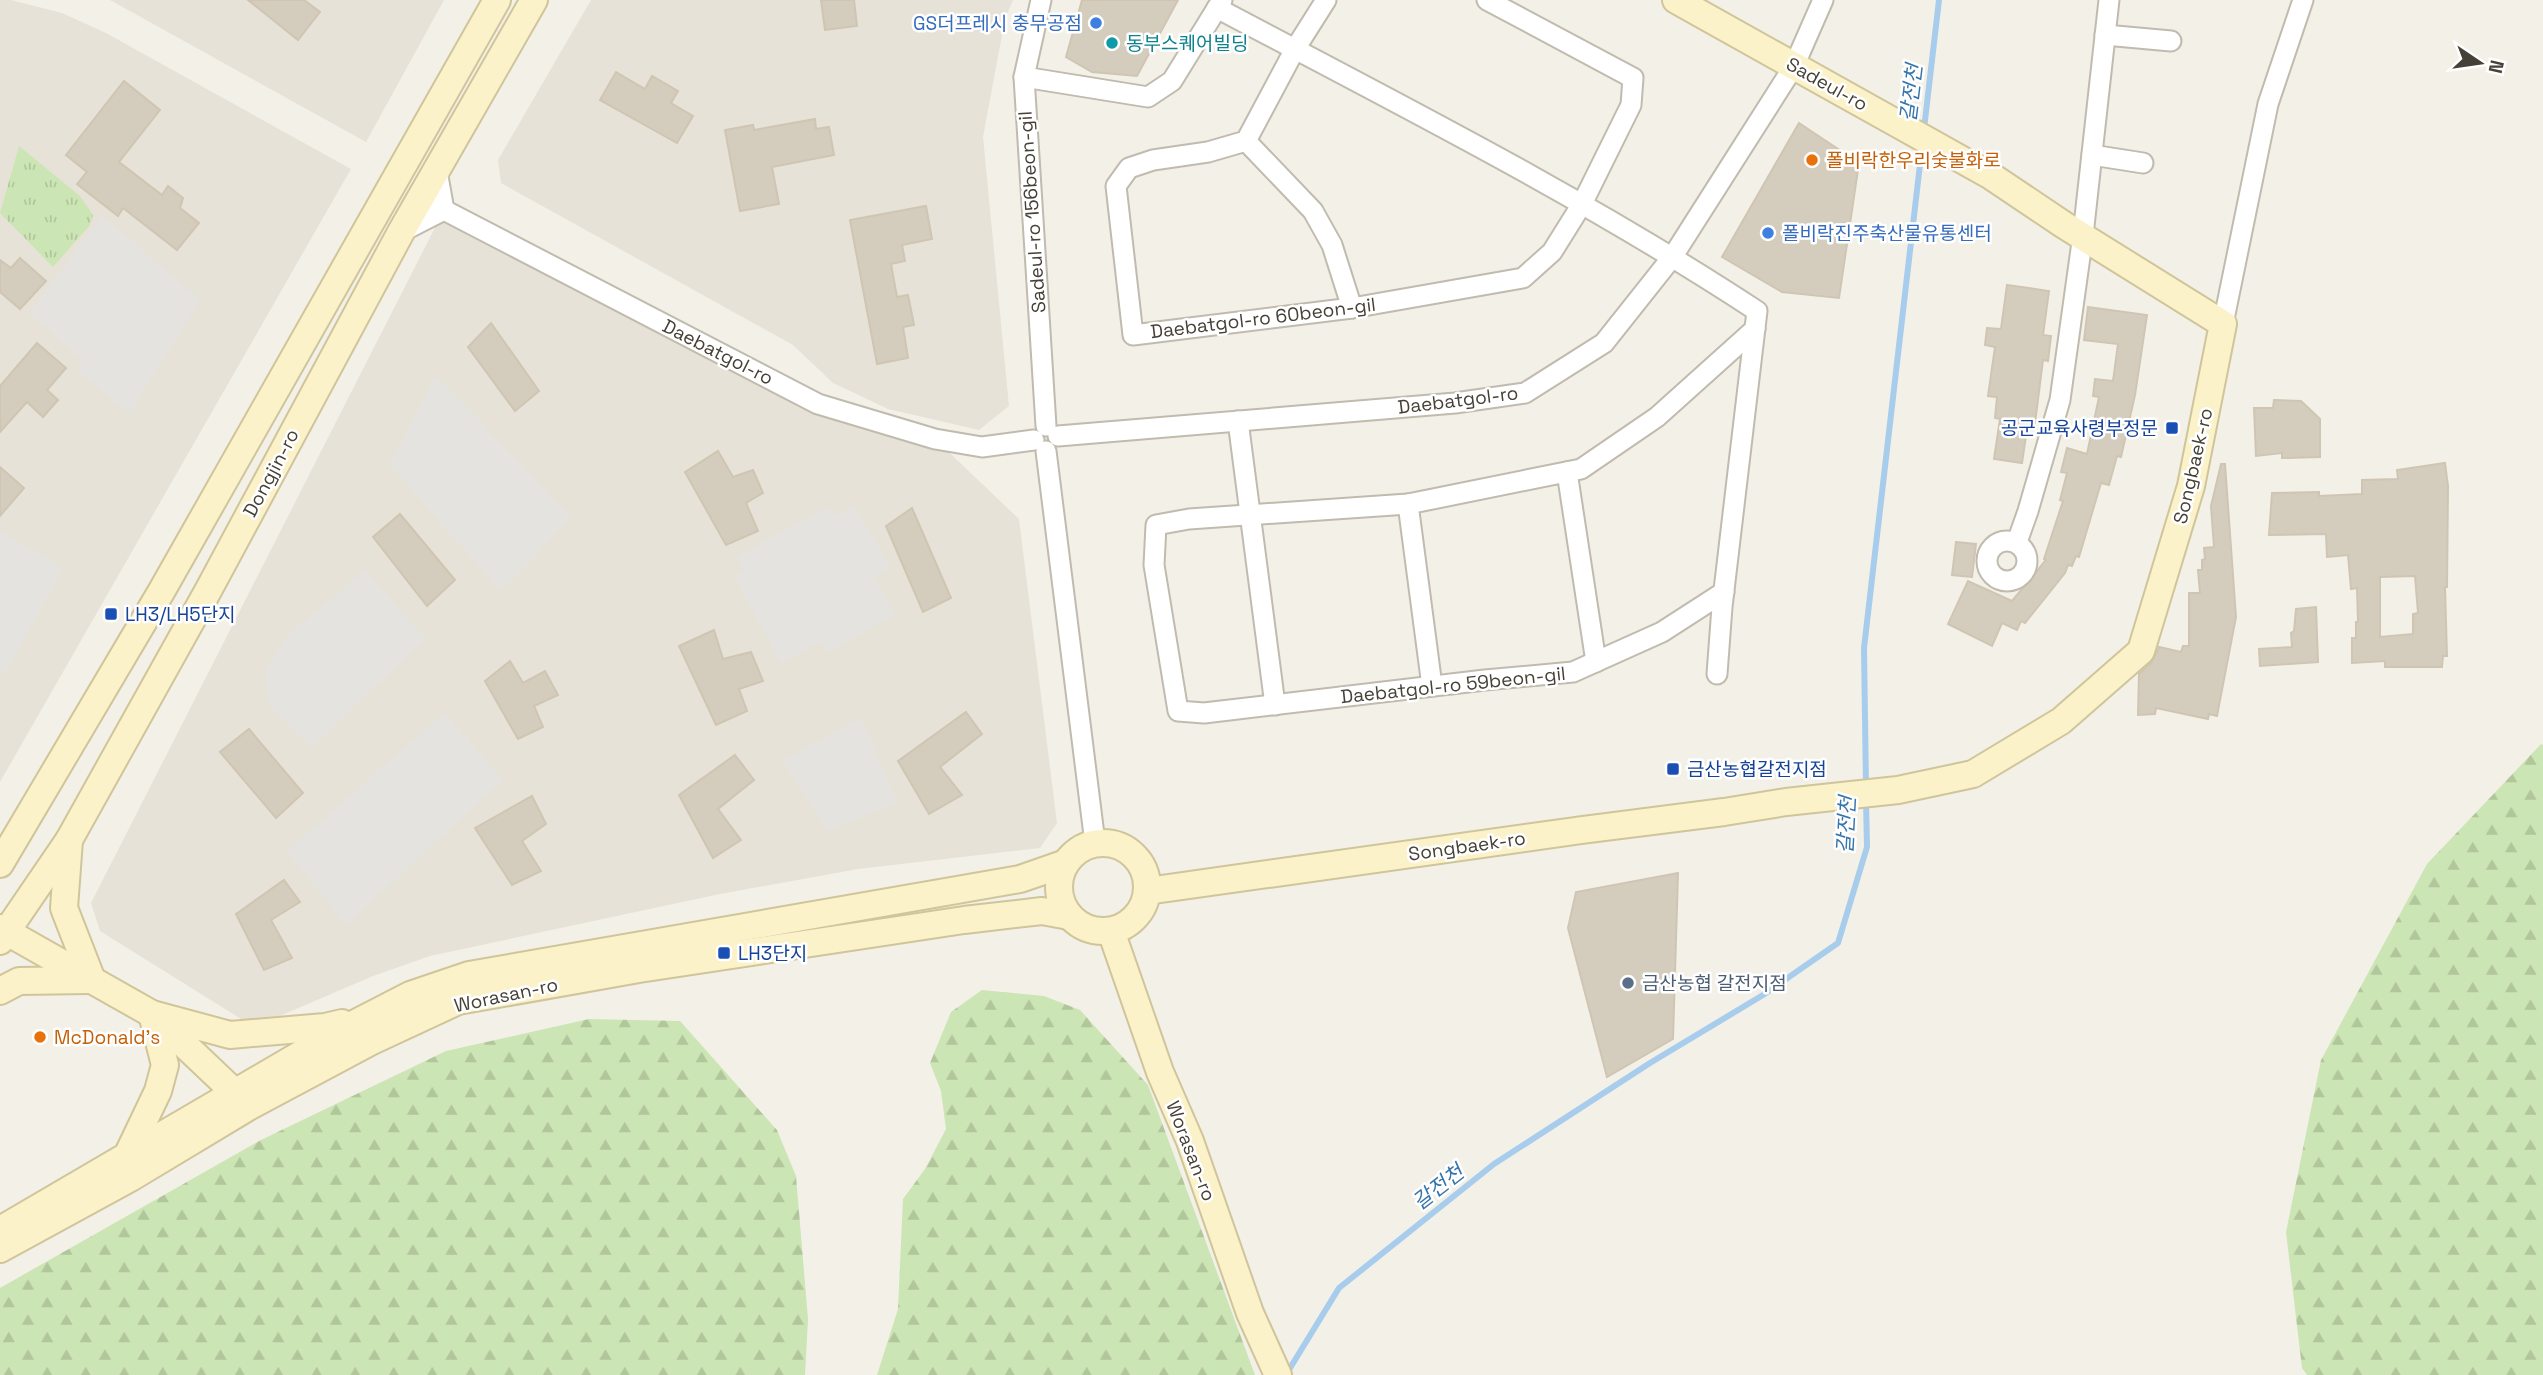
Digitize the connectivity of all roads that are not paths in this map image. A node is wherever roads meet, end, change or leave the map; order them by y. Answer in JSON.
{"nodes":[{"id":1,"x":497,"y":0,"type":"edge"},
{"id":2,"x":534,"y":0,"type":"edge"},
{"id":3,"x":1041,"y":0,"type":"edge"},
{"id":4,"x":1326,"y":0,"type":"edge"},
{"id":5,"x":1487,"y":0,"type":"edge"},
{"id":6,"x":1676,"y":0,"type":"edge"},
{"id":7,"x":1823,"y":0,"type":"edge"},
{"id":8,"x":2109,"y":0,"type":"edge"},
{"id":9,"x":2303,"y":0,"type":"edge"},
{"id":10,"x":1220,"y":4,"type":"edge"},
{"id":11,"x":2105,"y":35,"type":"junction"},
{"id":12,"x":2171,"y":41,"type":"dead end"},
{"id":13,"x":1295,"y":49,"type":"junction"},
{"id":14,"x":1794,"y":66,"type":"junction"},
{"id":15,"x":1024,"y":77,"type":"junction"},
{"id":16,"x":1246,"y":141,"type":"junction"},
{"id":17,"x":2092,"y":155,"type":"junction"},
{"id":18,"x":2143,"y":163,"type":"dead end"},
{"id":19,"x":1582,"y":204,"type":"junction"},
{"id":20,"x":432,"y":205,"type":"junction"},
{"id":21,"x":2083,"y":236,"type":"junction"},
{"id":22,"x":1673,"y":256,"type":"junction"},
{"id":23,"x":1352,"y":308,"type":"junction"},
{"id":24,"x":2223,"y":324,"type":"junction"},
{"id":25,"x":1755,"y":329,"type":"junction"},
{"id":26,"x":1238,"y":421,"type":"junction"},
{"id":27,"x":1046,"y":438,"type":"junction"},
{"id":28,"x":1567,"y":472,"type":"junction"},
{"id":29,"x":1408,"y":504,"type":"junction"},
{"id":30,"x":1249,"y":515,"type":"junction"},
{"id":31,"x":2017,"y":542,"type":"dead end"},
{"id":32,"x":1724,"y":592,"type":"junction"},
{"id":33,"x":1596,"y":662,"type":"junction"},
{"id":34,"x":1717,"y":674,"type":"dead end"},
{"id":35,"x":1432,"y":686,"type":"junction"},
{"id":36,"x":1275,"y":705,"type":"junction"},
{"id":37,"x":69,"y":840,"type":"junction"},
{"id":38,"x":1095,"y":844,"type":"junction"},
{"id":39,"x":1066,"y":863,"type":"junction"},
{"id":40,"x":0,"y":864,"type":"edge"},
{"id":41,"x":1147,"y":891,"type":"junction"},
{"id":42,"x":1069,"y":916,"type":"junction"},
{"id":43,"x":1111,"y":931,"type":"junction"},
{"id":44,"x":2,"y":933,"type":"edge"},
{"id":45,"x":92,"y":979,"type":"junction"},
{"id":46,"x":0,"y":991,"type":"edge"},
{"id":47,"x":152,"y":1014,"type":"junction"},
{"id":48,"x":370,"y":1016,"type":"junction"},
{"id":49,"x":243,"y":1099,"type":"junction"},
{"id":50,"x":127,"y":1156,"type":"junction"},
{"id":51,"x":0,"y":1230,"type":"edge"},
{"id":52,"x":0,"y":1249,"type":"edge"},
{"id":53,"x":1277,"y":1372,"type":"edge"}],
"edges":[{"from":1,"to":40,"type":"street","name":"Dongjin-ro"},
{"from":2,"to":20,"type":"street","name":"Dongjin-ro"},
{"from":3,"to":15,"type":"street","name":"Sadeul-ro 156beon-gil"},
{"from":4,"to":13,"type":"street"},
{"from":5,"to":19,"type":"street","name":"Daebatgol-ro 60beon-gil"},
{"from":6,"to":14,"type":"street","name":"Sadeul-ro"},
{"from":7,"to":14,"type":"street","name":"Daebatgol-ro"},
{"from":8,"to":11,"type":"street"},
{"from":9,"to":24,"type":"street","name":"Songbaek-ro"},
{"from":10,"to":13,"type":"street"},
{"from":10,"to":15,"type":"street"},
{"from":11,"to":12,"type":"street"},
{"from":11,"to":17,"type":"street"},
{"from":13,"to":16,"type":"street"},
{"from":13,"to":19,"type":"street"},
{"from":14,"to":21,"type":"street","name":"Sadeul-ro"},
{"from":14,"to":22,"type":"street","name":"Daebatgol-ro"},
{"from":15,"to":27,"type":"street","name":"Sadeul-ro 156beon-gil"},
{"from":16,"to":23,"type":"street"},
{"from":16,"to":23,"type":"street","name":"Daebatgol-ro 60beon-gil"},
{"from":17,"to":18,"type":"street"},
{"from":17,"to":21,"type":"street"},
{"from":19,"to":22,"type":"street"},
{"from":19,"to":23,"type":"street","name":"Daebatgol-ro 60beon-gil"},
{"from":20,"to":27,"type":"street","name":"Daebatgol-ro"},
{"from":20,"to":37,"type":"street","name":"Dongjin-ro"},
{"from":21,"to":24,"type":"street","name":"Sadeul-ro"},
{"from":21,"to":31,"type":"street"},
{"from":22,"to":25,"type":"street"},
{"from":22,"to":26,"type":"street","name":"Daebatgol-ro"},
{"from":24,"to":41,"type":"street","name":"Songbaek-ro"},
{"from":25,"to":28,"type":"street"},
{"from":25,"to":32,"type":"street"},
{"from":26,"to":27,"type":"street","name":"Daebatgol-ro"},
{"from":26,"to":30,"type":"street"},
{"from":27,"to":38,"type":"street","name":"Sadeul-ro 156beon-gil"},
{"from":28,"to":29,"type":"street"},
{"from":28,"to":33,"type":"street"},
{"from":29,"to":30,"type":"street"},
{"from":29,"to":35,"type":"street"},
{"from":30,"to":36,"type":"street"},
{"from":30,"to":36,"type":"street","name":"Daebatgol-ro 59beon-gil"},
{"from":32,"to":33,"type":"street","name":"Daebatgol-ro 59beon-gil"},
{"from":32,"to":34,"type":"street"},
{"from":33,"to":35,"type":"street","name":"Daebatgol-ro 59beon-gil"},
{"from":35,"to":36,"type":"street","name":"Daebatgol-ro 59beon-gil"},
{"from":37,"to":44,"type":"street","name":"Dongjin-ro"},
{"from":37,"to":45,"type":"street"},
{"from":38,"to":39,"type":"street"},
{"from":38,"to":41,"type":"street"},
{"from":39,"to":42,"type":"street"},
{"from":39,"to":48,"type":"street"},
{"from":41,"to":43,"type":"street"},
{"from":42,"to":43,"type":"street"},
{"from":42,"to":49,"type":"street","name":"Worasan-ro"},
{"from":43,"to":53,"type":"street","name":"Worasan-ro"},
{"from":44,"to":45,"type":"street"},
{"from":45,"to":46,"type":"street"},
{"from":45,"to":47,"type":"street"},
{"from":47,"to":48,"type":"street"},
{"from":47,"to":49,"type":"street"},
{"from":47,"to":50,"type":"street"},
{"from":48,"to":49,"type":"street"},
{"from":49,"to":50,"type":"street"},
{"from":49,"to":52,"type":"street","name":"Worasan-ro"},
{"from":50,"to":51,"type":"street"}]}
